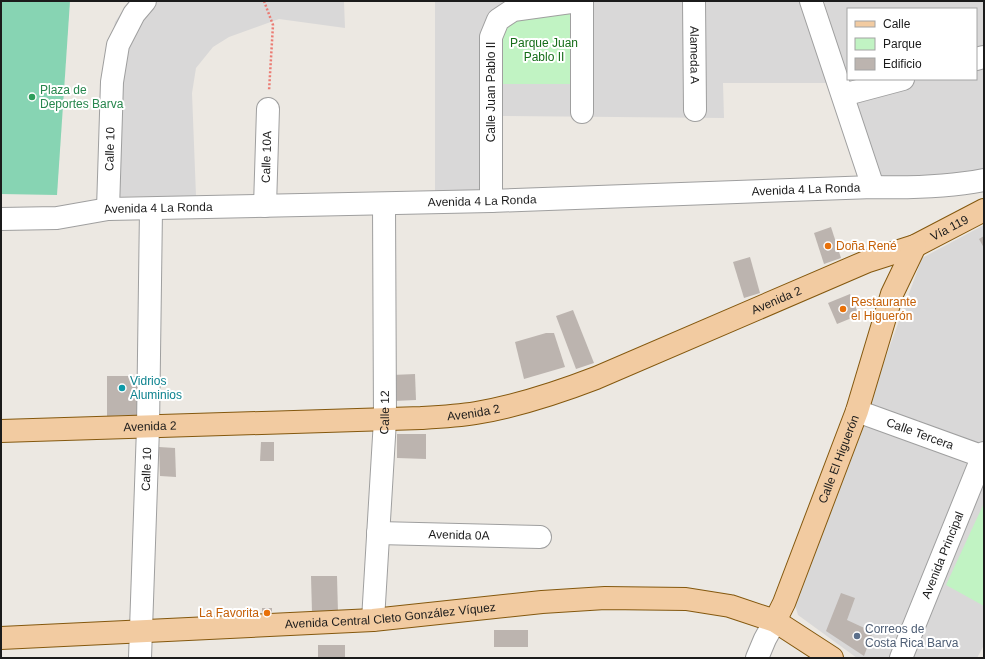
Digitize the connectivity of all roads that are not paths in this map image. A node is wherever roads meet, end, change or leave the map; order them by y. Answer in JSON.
{"nodes":[{"id":1,"x":145,"y":1,"type":"edge"},
{"id":2,"x":578,"y":1,"type":"edge"},
{"id":3,"x":582,"y":1,"type":"edge"},
{"id":4,"x":694,"y":1,"type":"edge"},
{"id":5,"x":811,"y":1,"type":"edge"},
{"id":6,"x":899,"y":80,"type":"edge"},
{"id":7,"x":843,"y":95,"type":"junction"},
{"id":8,"x":268,"y":109,"type":"road end"},
{"id":9,"x":695,"y":110,"type":"dead end"},
{"id":10,"x":582,"y":112,"type":"dead end"},
{"id":11,"x":974,"y":182,"type":"edge"},
{"id":12,"x":873,"y":187,"type":"junction"},
{"id":13,"x":491,"y":201,"type":"junction"},
{"id":14,"x":384,"y":204,"type":"junction"},
{"id":15,"x":265,"y":206,"type":"junction"},
{"id":16,"x":108,"y":209,"type":"junction"},
{"id":17,"x":151,"y":209,"type":"junction"},
{"id":18,"x":982,"y":211,"type":"edge"},
{"id":19,"x":1,"y":219,"type":"edge"},
{"id":20,"x":915,"y":246,"type":"junction"},
{"id":21,"x":868,"y":262,"type":"junction"},
{"id":22,"x":892,"y":294,"type":"junction"},
{"id":23,"x":857,"y":411,"type":"junction"},
{"id":24,"x":385,"y":420,"type":"junction"},
{"id":25,"x":148,"y":428,"type":"junction"},
{"id":26,"x":1,"y":431,"type":"edge"},
{"id":27,"x":983,"y":456,"type":"edge"},
{"id":28,"x":378,"y":532,"type":"junction"},
{"id":29,"x":540,"y":537,"type":"dead end"},
{"id":30,"x":372,"y":620,"type":"junction"},
{"id":31,"x":776,"y":621,"type":"junction"},
{"id":32,"x":141,"y":632,"type":"junction"},
{"id":33,"x":1,"y":638,"type":"edge"},
{"id":34,"x":140,"y":658,"type":"edge"},
{"id":35,"x":757,"y":658,"type":"edge"},
{"id":36,"x":832,"y":658,"type":"edge"},
{"id":37,"x":900,"y":658,"type":"edge"}],
"edges":[{"from":1,"to":16,"type":"street","name":"Calle 10"},
{"from":2,"to":13,"type":"street","name":"Calle Juan Pablo II"},
{"from":3,"to":10,"type":"street"},
{"from":4,"to":9,"type":"street","name":"Alameda A"},
{"from":5,"to":7,"type":"street"},
{"from":6,"to":7,"type":"street"},
{"from":7,"to":12,"type":"street"},
{"from":8,"to":15,"type":"street","name":"Calle 10A"},
{"from":11,"to":12,"type":"street","name":"Avenida 4 La Ronda"},
{"from":11,"to":18,"type":"street","name":"Avenida 4 La Ronda"},
{"from":12,"to":13,"type":"street","name":"Avenida 4 La Ronda"},
{"from":13,"to":14,"type":"street","name":"Avenida 4 La Ronda"},
{"from":14,"to":15,"type":"street","name":"Avenida 4 La Ronda"},
{"from":14,"to":24,"type":"street","name":"Calle 12"},
{"from":15,"to":17,"type":"street","name":"Avenida 4 La Ronda"},
{"from":16,"to":17,"type":"street","name":"Avenida 4 La Ronda"},
{"from":16,"to":19,"type":"street","name":"Avenida 4 La Ronda"},
{"from":17,"to":25,"type":"street","name":"Calle 10"},
{"from":18,"to":20,"type":"main road","name":"Vía 119"},
{"from":20,"to":21,"type":"main road","name":"Avenida 2"},
{"from":20,"to":22,"type":"main road","name":"Calle El Higuerón"},
{"from":21,"to":22,"type":"main road","name":"Calle El Higuerón"},
{"from":21,"to":24,"type":"main road","name":"Avenida 2"},
{"from":22,"to":23,"type":"main road","name":"Calle El Higuerón"},
{"from":23,"to":27,"type":"street","name":"Calle Tercera"},
{"from":23,"to":31,"type":"main road","name":"Calle El Higuerón"},
{"from":24,"to":25,"type":"main road","name":"Avenida 2"},
{"from":24,"to":28,"type":"street","name":"Calle 12"},
{"from":25,"to":26,"type":"main road","name":"Avenida 2"},
{"from":25,"to":32,"type":"street","name":"Calle 10"},
{"from":27,"to":37,"type":"street","name":"Avenida Principal"},
{"from":28,"to":29,"type":"street","name":"Avenida 0A"},
{"from":28,"to":30,"type":"street","name":"Calle 12"},
{"from":30,"to":31,"type":"main road","name":"Avenida Central Cleto González Víquez"},
{"from":30,"to":32,"type":"main road","name":"Avenida Central Cleto González Víquez"},
{"from":31,"to":35,"type":"street"},
{"from":31,"to":36,"type":"main road","name":"Avenida Central Cleto González Víquez"},
{"from":32,"to":33,"type":"main road","name":"Avenida Central Cleto González Víquez"},
{"from":32,"to":34,"type":"street","name":"Calle 10"}]}
